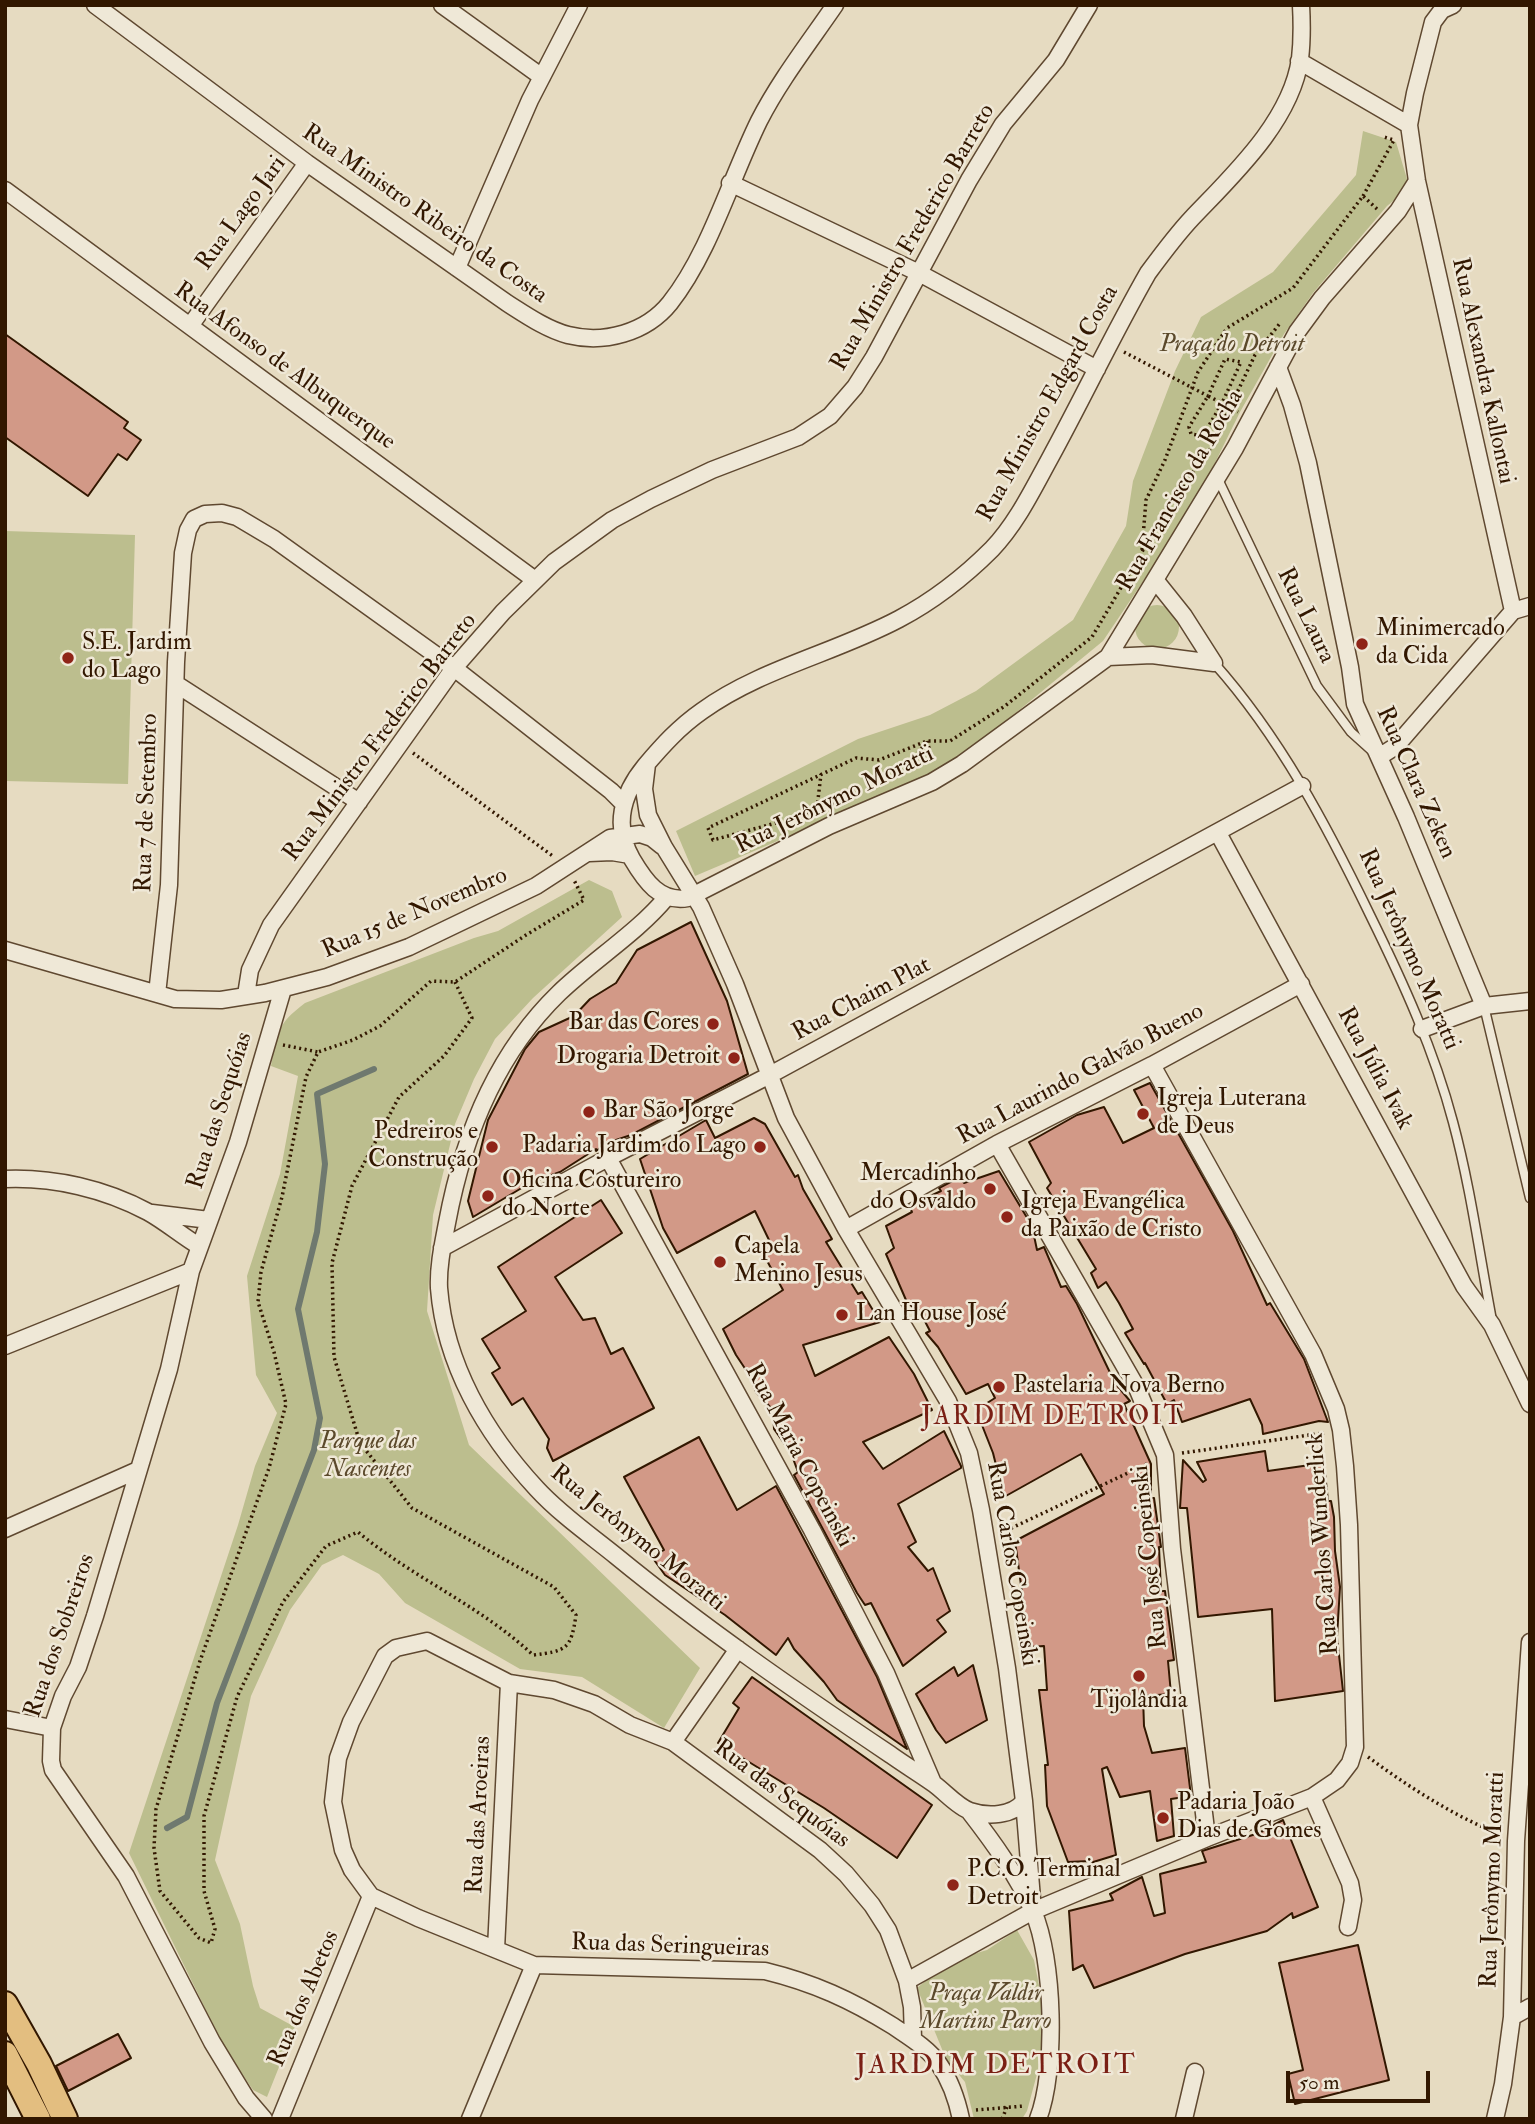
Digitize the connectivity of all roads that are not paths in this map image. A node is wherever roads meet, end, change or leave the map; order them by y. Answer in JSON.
{"nodes":[{"id":1,"x":95,"y":5,"type":"edge"},
{"id":2,"x":442,"y":5,"type":"edge"},
{"id":3,"x":579,"y":5,"type":"edge"},
{"id":4,"x":835,"y":5,"type":"edge"},
{"id":5,"x":1089,"y":5,"type":"edge"},
{"id":6,"x":1301,"y":5,"type":"edge"},
{"id":7,"x":1453,"y":5,"type":"edge"},
{"id":8,"x":1299,"y":61,"type":"junction"},
{"id":9,"x":542,"y":77,"type":"junction"},
{"id":10,"x":1409,"y":125,"type":"junction"},
{"id":11,"x":307,"y":163,"type":"junction"},
{"id":12,"x":1418,"y":181,"type":"junction"},
{"id":13,"x":730,"y":183,"type":"junction"},
{"id":14,"x":5,"y":190,"type":"edge"},
{"id":15,"x":457,"y":268,"type":"junction"},
{"id":16,"x":919,"y":273,"type":"junction"},
{"id":17,"x":190,"y":326,"type":"junction"},
{"id":18,"x":1278,"y":367,"type":"junction"},
{"id":19,"x":1097,"y":369,"type":"junction"},
{"id":20,"x":1217,"y":477,"type":"junction"},
{"id":21,"x":535,"y":579,"type":"junction"},
{"id":22,"x":1156,"y":581,"type":"junction"},
{"id":23,"x":1530,"y":606,"type":"edge"},
{"id":24,"x":1513,"y":611,"type":"junction"},
{"id":25,"x":1108,"y":657,"type":"junction"},
{"id":26,"x":1214,"y":663,"type":"junction"},
{"id":27,"x":454,"y":668,"type":"junction"},
{"id":28,"x":176,"y":684,"type":"junction"},
{"id":29,"x":1379,"y":757,"type":"junction"},
{"id":30,"x":647,"y":764,"type":"junction"},
{"id":31,"x":1302,"y":786,"type":"junction"},
{"id":32,"x":359,"y":802,"type":"junction"},
{"id":33,"x":624,"y":803,"type":"junction"},
{"id":34,"x":1218,"y":833,"type":"junction"},
{"id":35,"x":623,"y":835,"type":"junction"},
{"id":36,"x":664,"y":847,"type":"junction"},
{"id":37,"x":589,"y":853,"type":"junction"},
{"id":38,"x":630,"y":855,"type":"junction"},
{"id":39,"x":695,"y":895,"type":"junction"},
{"id":40,"x":666,"y":898,"type":"junction"},
{"id":41,"x":5,"y":950,"type":"edge"},
{"id":42,"x":1301,"y":984,"type":"junction"},
{"id":43,"x":283,"y":989,"type":"junction"},
{"id":44,"x":157,"y":994,"type":"junction"},
{"id":45,"x":246,"y":995,"type":"junction"},
{"id":46,"x":1530,"y":1001,"type":"edge"},
{"id":47,"x":1484,"y":1006,"type":"junction"},
{"id":48,"x":1422,"y":1029,"type":"junction"},
{"id":49,"x":1152,"y":1065,"type":"junction"},
{"id":50,"x":768,"y":1076,"type":"junction"},
{"id":51,"x":997,"y":1144,"type":"junction"},
{"id":52,"x":608,"y":1158,"type":"junction"},
{"id":53,"x":5,"y":1179,"type":"edge"},
{"id":54,"x":1529,"y":1196,"type":"edge"},
{"id":55,"x":149,"y":1213,"type":"junction"},
{"id":56,"x":209,"y":1220,"type":"junction"},
{"id":57,"x":846,"y":1229,"type":"junction"},
{"id":58,"x":199,"y":1246,"type":"junction"},
{"id":59,"x":442,"y":1248,"type":"junction"},
{"id":60,"x":191,"y":1271,"type":"junction"},
{"id":61,"x":1492,"y":1325,"type":"junction"},
{"id":62,"x":5,"y":1346,"type":"edge"},
{"id":63,"x":1530,"y":1404,"type":"edge"},
{"id":64,"x":138,"y":1470,"type":"junction"},
{"id":65,"x":5,"y":1529,"type":"edge"},
{"id":66,"x":1530,"y":1642,"type":"edge"},
{"id":67,"x":738,"y":1649,"type":"junction"},
{"id":68,"x":509,"y":1683,"type":"junction"},
{"id":69,"x":5,"y":1719,"type":"edge"},
{"id":70,"x":52,"y":1728,"type":"junction"},
{"id":71,"x":1527,"y":1737,"type":"edge"},
{"id":72,"x":673,"y":1742,"type":"junction"},
{"id":73,"x":933,"y":1784,"type":"junction"},
{"id":74,"x":1312,"y":1797,"type":"junction"},
{"id":75,"x":1024,"y":1801,"type":"junction"},
{"id":76,"x":969,"y":1811,"type":"junction"},
{"id":77,"x":1207,"y":1838,"type":"junction"},
{"id":78,"x":371,"y":1896,"type":"junction"},
{"id":79,"x":1033,"y":1910,"type":"junction"},
{"id":80,"x":1348,"y":1927,"type":"dead end"},
{"id":81,"x":496,"y":1949,"type":"junction"},
{"id":82,"x":534,"y":1965,"type":"junction"},
{"id":83,"x":907,"y":1981,"type":"junction"},
{"id":84,"x":5,"y":2004,"type":"edge"},
{"id":85,"x":1530,"y":2007,"type":"edge"},
{"id":86,"x":1511,"y":2017,"type":"junction"},
{"id":87,"x":913,"y":2039,"type":"junction"},
{"id":88,"x":5,"y":2054,"type":"edge"},
{"id":89,"x":1195,"y":2072,"type":"dead end"},
{"id":90,"x":1041,"y":2111,"type":"edge"},
{"id":91,"x":960,"y":2115,"type":"edge"},
{"id":92,"x":473,"y":2118,"type":"edge"},
{"id":93,"x":38,"y":2119,"type":"edge"},
{"id":94,"x":65,"y":2119,"type":"edge"},
{"id":95,"x":264,"y":2119,"type":"edge"},
{"id":96,"x":280,"y":2119,"type":"edge"},
{"id":97,"x":1184,"y":2119,"type":"edge"},
{"id":98,"x":1494,"y":2119,"type":"edge"}],
"edges":[{"from":1,"to":11,"type":"street","name":"Rua Ministro Ribeiro da Costa"},
{"from":2,"to":9,"type":"street"},
{"from":3,"to":9,"type":"street"},
{"from":4,"to":13,"type":"street","name":"Rua Ministro Ribeiro da Costa"},
{"from":5,"to":16,"type":"street","name":"Rua Ministro Frederico Barreto"},
{"from":6,"to":8,"type":"street","name":"Rua Ministro Edgard Costa"},
{"from":7,"to":10,"type":"street"},
{"from":8,"to":10,"type":"street"},
{"from":8,"to":19,"type":"street","name":"Rua Ministro Edgard Costa"},
{"from":9,"to":15,"type":"street"},
{"from":10,"to":12,"type":"street","name":"Rua Alexandra Kallontai"},
{"from":11,"to":15,"type":"street","name":"Rua Ministro Ribeiro da Costa"},
{"from":11,"to":17,"type":"street","name":"Rua Lago Jari"},
{"from":12,"to":18,"type":"street","name":"Rua Francisco da Rocha"},
{"from":12,"to":24,"type":"street","name":"Rua Alexandra Kallontai"},
{"from":13,"to":15,"type":"street","name":"Rua Ministro Ribeiro da Costa"},
{"from":13,"to":16,"type":"street"},
{"from":14,"to":17,"type":"street","name":"Rua Afonso de Albuquerque"},
{"from":16,"to":19,"type":"street"},
{"from":16,"to":21,"type":"street","name":"Rua Ministro Frederico Barreto"},
{"from":17,"to":21,"type":"street","name":"Rua Afonso de Albuquerque"},
{"from":18,"to":20,"type":"street","name":"Rua Francisco da Rocha"},
{"from":18,"to":29,"type":"street","name":"Rua Clara Zeken"},
{"from":19,"to":30,"type":"street","name":"Rua Ministro Edgard Costa"},
{"from":20,"to":22,"type":"street","name":"Rua Francisco da Rocha"},
{"from":20,"to":29,"type":"lane","name":"Rua Laura"},
{"from":21,"to":27,"type":"street","name":"Rua Ministro Frederico Barreto"},
{"from":22,"to":25,"type":"street","name":"Rua Francisco da Rocha"},
{"from":22,"to":26,"type":"street","name":"Rua Jerônymo Moratti"},
{"from":23,"to":24,"type":"street"},
{"from":24,"to":29,"type":"street"},
{"from":25,"to":26,"type":"street"},
{"from":25,"to":39,"type":"street","name":"Rua Jerônymo Moratti"},
{"from":26,"to":31,"type":"lane","name":"Rua Jerônymo Moratti"},
{"from":27,"to":28,"type":"street","name":"Rua 7 de Setembro"},
{"from":27,"to":32,"type":"street","name":"Rua Ministro Frederico Barreto"},
{"from":27,"to":33,"type":"street"},
{"from":28,"to":32,"type":"street"},
{"from":28,"to":44,"type":"street","name":"Rua 7 de Setembro"},
{"from":29,"to":47,"type":"street","name":"Rua Clara Zeken"},
{"from":30,"to":33,"type":"street"},
{"from":30,"to":36,"type":"street","name":"Rua Carlos Copeinski"},
{"from":31,"to":34,"type":"street","name":"Rua Chaim Plat"},
{"from":31,"to":48,"type":"lane","name":"Rua Jerônymo Moratti"},
{"from":32,"to":45,"type":"street","name":"Rua Ministro Frederico Barreto"},
{"from":33,"to":35,"type":"street"},
{"from":34,"to":42,"type":"street","name":"Rua Júlia Ivak"},
{"from":34,"to":50,"type":"street","name":"Rua Chaim Plat"},
{"from":35,"to":36,"type":"street"},
{"from":35,"to":37,"type":"street","name":"Rua 15 de Novembro"},
{"from":35,"to":38,"type":"street"},
{"from":36,"to":39,"type":"street","name":"Rua Carlos Copeinski"},
{"from":37,"to":38,"type":"street"},
{"from":37,"to":43,"type":"street","name":"Rua 15 de Novembro"},
{"from":38,"to":40,"type":"street"},
{"from":39,"to":40,"type":"street"},
{"from":39,"to":50,"type":"street","name":"Rua Carlos Copeinski"},
{"from":40,"to":59,"type":"street","name":"Rua Jerônymo Moratti"},
{"from":41,"to":44,"type":"street","name":"Rua 15 de Novembro"},
{"from":42,"to":49,"type":"street","name":"Rua Laurindo Galvão Bueno"},
{"from":42,"to":61,"type":"street","name":"Rua Júlia Ivak"},
{"from":43,"to":45,"type":"street","name":"Rua 15 de Novembro"},
{"from":43,"to":56,"type":"street","name":"Rua das Sequóias"},
{"from":44,"to":45,"type":"street","name":"Rua 15 de Novembro"},
{"from":46,"to":47,"type":"street"},
{"from":47,"to":48,"type":"street"},
{"from":47,"to":54,"type":"lane"},
{"from":48,"to":61,"type":"lane","name":"Rua Jerônymo Moratti"},
{"from":49,"to":51,"type":"street","name":"Rua Laurindo Galvão Bueno"},
{"from":49,"to":74,"type":"street","name":"Rua Carlos Wunderlick"},
{"from":50,"to":52,"type":"street","name":"Rua Chaim Plat"},
{"from":50,"to":57,"type":"street","name":"Rua Carlos Copeinski"},
{"from":51,"to":57,"type":"street","name":"Rua Laurindo Galvão Bueno"},
{"from":51,"to":77,"type":"street","name":"Rua José Copeinski"},
{"from":52,"to":59,"type":"street","name":"Rua Chaim Plat"},
{"from":52,"to":73,"type":"street","name":"Rua Maria Copeinski"},
{"from":53,"to":55,"type":"street"},
{"from":55,"to":56,"type":"street"},
{"from":55,"to":58,"type":"street"},
{"from":56,"to":58,"type":"street","name":"Rua das Sequóias"},
{"from":57,"to":75,"type":"street","name":"Rua Carlos Copeinski"},
{"from":58,"to":60,"type":"street","name":"Rua dos Sobreiros"},
{"from":59,"to":67,"type":"street","name":"Rua Jerônymo Moratti"},
{"from":60,"to":62,"type":"street"},
{"from":60,"to":64,"type":"street","name":"Rua dos Sobreiros"},
{"from":61,"to":63,"type":"street","name":"Rua Jerônymo Moratti"},
{"from":64,"to":65,"type":"street"},
{"from":64,"to":70,"type":"street","name":"Rua dos Sobreiros"},
{"from":66,"to":71,"type":"street","name":"Rua Jerônymo Moratti"},
{"from":67,"to":72,"type":"street"},
{"from":67,"to":73,"type":"street","name":"Rua Jerônymo Moratti"},
{"from":68,"to":72,"type":"street","name":"Rua das Sequóias"},
{"from":68,"to":78,"type":"street","name":"Rua das Sequóias"},
{"from":68,"to":81,"type":"street","name":"Rua das Aroeiras"},
{"from":69,"to":70,"type":"street"},
{"from":70,"to":95,"type":"street","name":"Rua dos Sobreiros"},
{"from":71,"to":86,"type":"street","name":"Rua Jerônymo Moratti"},
{"from":72,"to":83,"type":"street","name":"Rua das Sequóias"},
{"from":73,"to":76,"type":"street","name":"Rua Jerônymo Moratti"},
{"from":74,"to":77,"type":"street","name":"Rua Carlos Wunderlick"},
{"from":74,"to":80,"type":"street"},
{"from":75,"to":76,"type":"street"},
{"from":75,"to":79,"type":"street","name":"Rua Carlos Copeinski"},
{"from":76,"to":79,"type":"street","name":"Rua Jerônymo Moratti"},
{"from":77,"to":79,"type":"street","name":"Rua Carlos Wunderlick"},
{"from":78,"to":81,"type":"street","name":"Rua das Seringueiras"},
{"from":78,"to":96,"type":"street","name":"Rua dos Abetos"},
{"from":79,"to":83,"type":"street","name":"Rua Carlos Wunderlick"},
{"from":79,"to":90,"type":"street"},
{"from":81,"to":82,"type":"street","name":"Rua das Seringueiras"},
{"from":82,"to":87,"type":"street","name":"Rua das Seringueiras"},
{"from":82,"to":92,"type":"street"},
{"from":83,"to":87,"type":"street","name":"Rua das Sequóias"},
{"from":84,"to":94,"type":"main road"},
{"from":85,"to":86,"type":"street"},
{"from":86,"to":98,"type":"street","name":"Rua Jerônymo Moratti"},
{"from":87,"to":91,"type":"street"},
{"from":88,"to":93,"type":"main road"},
{"from":89,"to":97,"type":"street"}]}
